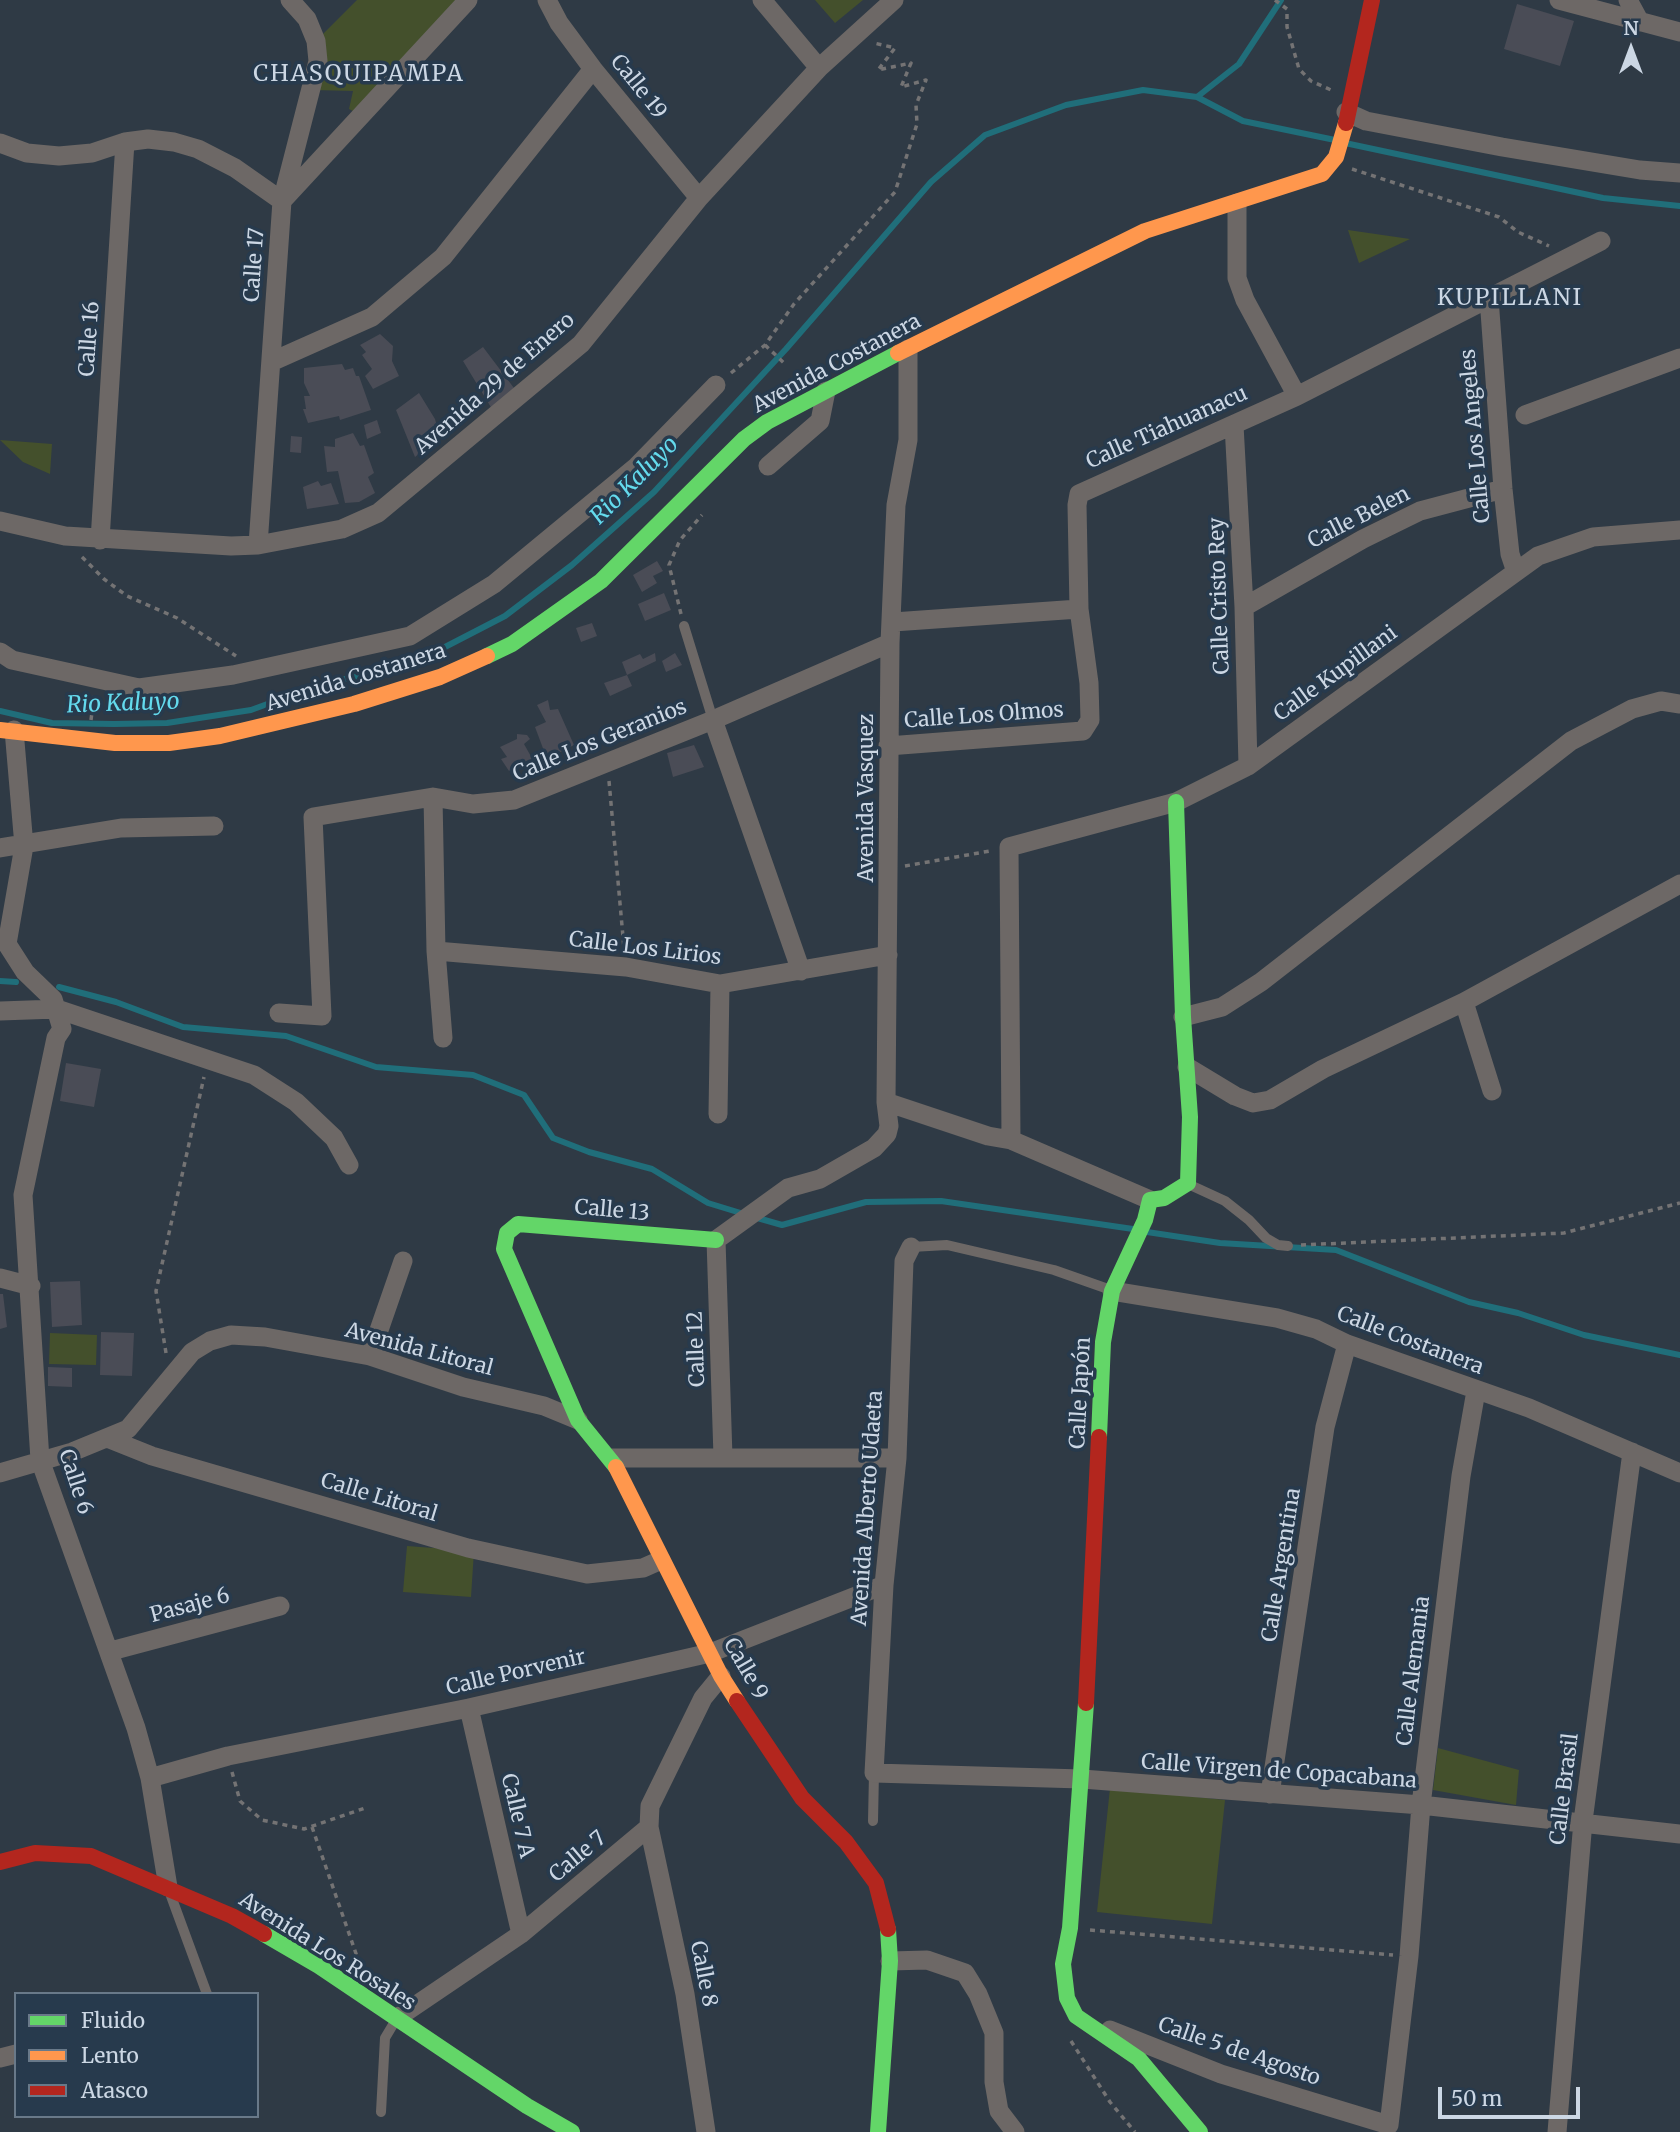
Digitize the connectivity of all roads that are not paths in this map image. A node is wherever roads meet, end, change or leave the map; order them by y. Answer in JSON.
{"nodes":[{"id":1,"x":290,"y":0,"type":"edge"},
{"id":2,"x":468,"y":0,"type":"edge"},
{"id":3,"x":547,"y":0,"type":"edge"},
{"id":4,"x":762,"y":0,"type":"edge"},
{"id":5,"x":894,"y":0,"type":"edge"},
{"id":6,"x":1372,"y":0,"type":"edge"},
{"id":7,"x":1559,"y":0,"type":"edge"},
{"id":8,"x":1628,"y":0,"type":"edge"},
{"id":9,"x":1640,"y":22,"type":"junction"},
{"id":10,"x":1680,"y":32,"type":"edge"},
{"id":11,"x":819,"y":68,"type":"junction"},
{"id":12,"x":593,"y":69,"type":"junction"},
{"id":13,"x":1346,"y":115,"type":"junction"},
{"id":14,"x":125,"y":142,"type":"junction"},
{"id":15,"x":0,"y":143,"type":"edge"},
{"id":16,"x":1680,"y":173,"type":"edge"},
{"id":17,"x":699,"y":198,"type":"junction"},
{"id":18,"x":282,"y":201,"type":"junction"},
{"id":19,"x":1237,"y":202,"type":"junction"},
{"id":20,"x":1601,"y":241,"type":"dead end"},
{"id":21,"x":1489,"y":298,"type":"junction"},
{"id":22,"x":908,"y":349,"type":"junction"},
{"id":23,"x":1680,"y":358,"type":"edge"},
{"id":24,"x":271,"y":362,"type":"junction"},
{"id":25,"x":716,"y":385,"type":"road end"},
{"id":26,"x":826,"y":391,"type":"junction"},
{"id":27,"x":1297,"y":396,"type":"junction"},
{"id":28,"x":1525,"y":415,"type":"dead end"},
{"id":29,"x":1234,"y":425,"type":"junction"},
{"id":30,"x":768,"y":466,"type":"dead end"},
{"id":31,"x":1503,"y":489,"type":"junction"},
{"id":32,"x":0,"y":521,"type":"edge"},
{"id":33,"x":1680,"y":530,"type":"edge"},
{"id":34,"x":100,"y":540,"type":"junction"},
{"id":35,"x":258,"y":545,"type":"junction"},
{"id":36,"x":1515,"y":569,"type":"junction"},
{"id":37,"x":1244,"y":607,"type":"junction"},
{"id":38,"x":1079,"y":609,"type":"junction"},
{"id":39,"x":894,"y":622,"type":"junction"},
{"id":40,"x":684,"y":626,"type":"road end"},
{"id":41,"x":890,"y":643,"type":"junction"},
{"id":42,"x":0,"y":652,"type":"edge"},
{"id":43,"x":1680,"y":704,"type":"edge"},
{"id":44,"x":713,"y":720,"type":"junction"},
{"id":45,"x":7,"y":730,"type":"edge"},
{"id":46,"x":1083,"y":731,"type":"joint"},
{"id":47,"x":888,"y":746,"type":"junction"},
{"id":48,"x":1248,"y":766,"type":"junction"},
{"id":49,"x":433,"y":797,"type":"junction"},
{"id":50,"x":1177,"y":802,"type":"junction"},
{"id":51,"x":214,"y":826,"type":"dead end"},
{"id":52,"x":24,"y":846,"type":"junction"},
{"id":53,"x":0,"y":848,"type":"edge"},
{"id":54,"x":1680,"y":884,"type":"edge"},
{"id":55,"x":436,"y":951,"type":"junction"},
{"id":56,"x":888,"y":955,"type":"junction"},
{"id":57,"x":801,"y":971,"type":"junction"},
{"id":58,"x":720,"y":984,"type":"junction"},
{"id":59,"x":1464,"y":1002,"type":"junction"},
{"id":60,"x":55,"y":1004,"type":"junction"},
{"id":61,"x":0,"y":1011,"type":"edge"},
{"id":62,"x":279,"y":1013,"type":"dead end"},
{"id":63,"x":1182,"y":1017,"type":"junction"},
{"id":64,"x":443,"y":1038,"type":"dead end"},
{"id":65,"x":1187,"y":1067,"type":"junction"},
{"id":66,"x":1492,"y":1091,"type":"dead end"},
{"id":67,"x":887,"y":1102,"type":"junction"},
{"id":68,"x":718,"y":1114,"type":"dead end"},
{"id":69,"x":1011,"y":1140,"type":"junction"},
{"id":70,"x":349,"y":1165,"type":"dead end"},
{"id":71,"x":1188,"y":1183,"type":"junction"},
{"id":72,"x":1150,"y":1200,"type":"junction"},
{"id":73,"x":507,"y":1233,"type":"joint"},
{"id":74,"x":716,"y":1240,"type":"junction"},
{"id":75,"x":1288,"y":1246,"type":"road end"},
{"id":76,"x":911,"y":1247,"type":"joint"},
{"id":77,"x":403,"y":1261,"type":"dead end"},
{"id":78,"x":0,"y":1278,"type":"edge"},
{"id":79,"x":1114,"y":1285,"type":"junction"},
{"id":80,"x":31,"y":1286,"type":"junction"},
{"id":81,"x":1347,"y":1344,"type":"junction"},
{"id":82,"x":370,"y":1356,"type":"junction"},
{"id":83,"x":1476,"y":1391,"type":"junction"},
{"id":84,"x":578,"y":1420,"type":"junction"},
{"id":85,"x":107,"y":1438,"type":"junction"},
{"id":86,"x":1632,"y":1452,"type":"junction"},
{"id":87,"x":723,"y":1457,"type":"junction"},
{"id":88,"x":612,"y":1458,"type":"junction"},
{"id":89,"x":897,"y":1458,"type":"junction"},
{"id":90,"x":40,"y":1460,"type":"junction"},
{"id":91,"x":0,"y":1473,"type":"edge"},
{"id":92,"x":1680,"y":1473,"type":"edge"},
{"id":93,"x":652,"y":1564,"type":"junction"},
{"id":94,"x":884,"y":1585,"type":"junction"},
{"id":95,"x":280,"y":1606,"type":"dead end"},
{"id":96,"x":111,"y":1651,"type":"junction"},
{"id":97,"x":710,"y":1653,"type":"junction"},
{"id":98,"x":721,"y":1676,"type":"junction"},
{"id":99,"x":469,"y":1708,"type":"junction"},
{"id":100,"x":874,"y":1773,"type":"junction"},
{"id":101,"x":150,"y":1778,"type":"junction"},
{"id":102,"x":1082,"y":1779,"type":"junction"},
{"id":103,"x":1270,"y":1794,"type":"junction"},
{"id":104,"x":1421,"y":1805,"type":"junction"},
{"id":105,"x":873,"y":1821,"type":"dead end"},
{"id":106,"x":1583,"y":1821,"type":"junction"},
{"id":107,"x":649,"y":1827,"type":"junction"},
{"id":108,"x":1680,"y":1835,"type":"edge"},
{"id":109,"x":0,"y":1862,"type":"edge"},
{"id":110,"x":168,"y":1887,"type":"junction"},
{"id":111,"x":521,"y":1934,"type":"junction"},
{"id":112,"x":890,"y":1961,"type":"junction"},
{"id":113,"x":206,"y":1992,"type":"edge"},
{"id":114,"x":397,"y":2018,"type":"junction"},
{"id":115,"x":1070,"y":2023,"type":"junction"},
{"id":116,"x":381,"y":2112,"type":"dead end"},
{"id":117,"x":1389,"y":2125,"type":"joint"},
{"id":118,"x":572,"y":2132,"type":"edge"},
{"id":119,"x":706,"y":2132,"type":"edge"},
{"id":120,"x":878,"y":2132,"type":"edge"},
{"id":121,"x":1015,"y":2132,"type":"edge"},
{"id":122,"x":1200,"y":2132,"type":"edge"},
{"id":123,"x":1557,"y":2132,"type":"edge"}],
"edges":[{"from":1,"to":18,"type":"street","name":"Calle 17"},
{"from":2,"to":18,"type":"street"},
{"from":3,"to":12,"type":"street","name":"Calle 19"},
{"from":4,"to":11,"type":"street"},
{"from":5,"to":11,"type":"street","name":"Avenida 29 de Enero"},
{"from":6,"to":13,"type":"street"},
{"from":7,"to":9,"type":"street"},
{"from":8,"to":9,"type":"street"},
{"from":9,"to":10,"type":"street"},
{"from":11,"to":17,"type":"street","name":"Avenida 29 de Enero"},
{"from":12,"to":17,"type":"street","name":"Calle 19"},
{"from":12,"to":24,"type":"street"},
{"from":13,"to":16,"type":"street"},
{"from":13,"to":19,"type":"street","name":"Avenida Costanera"},
{"from":14,"to":15,"type":"street"},
{"from":14,"to":18,"type":"street"},
{"from":14,"to":34,"type":"street","name":"Calle 16"},
{"from":17,"to":35,"type":"street","name":"Avenida 29 de Enero"},
{"from":18,"to":24,"type":"street","name":"Calle 17"},
{"from":19,"to":22,"type":"street","name":"Avenida Costanera"},
{"from":19,"to":27,"type":"street"},
{"from":20,"to":21,"type":"street","name":"Calle Tiahuanacu"},
{"from":21,"to":27,"type":"street","name":"Calle Tiahuanacu"},
{"from":21,"to":31,"type":"street","name":"Calle Los Angeles"},
{"from":22,"to":26,"type":"street","name":"Avenida Costanera"},
{"from":22,"to":39,"type":"street","name":"Avenida Vasquez"},
{"from":23,"to":28,"type":"street"},
{"from":24,"to":35,"type":"street","name":"Calle 17"},
{"from":25,"to":42,"type":"street"},
{"from":26,"to":30,"type":"street"},
{"from":26,"to":45,"type":"street","name":"Avenida Costanera"},
{"from":27,"to":29,"type":"street","name":"Calle Tiahuanacu"},
{"from":29,"to":37,"type":"street","name":"Calle Cristo Rey"},
{"from":29,"to":38,"type":"street","name":"Calle Tiahuanacu"},
{"from":31,"to":36,"type":"street","name":"Calle Los Angeles"},
{"from":31,"to":37,"type":"street","name":"Calle Belen"},
{"from":32,"to":34,"type":"street","name":"Avenida 29 de Enero"},
{"from":33,"to":36,"type":"street","name":"Calle Kupillani"},
{"from":34,"to":35,"type":"street","name":"Avenida 29 de Enero"},
{"from":36,"to":48,"type":"street","name":"Calle Kupillani"},
{"from":37,"to":48,"type":"street","name":"Calle Cristo Rey"},
{"from":38,"to":39,"type":"street"},
{"from":38,"to":46,"type":"street","name":"Calle Tiahuanacu"},
{"from":39,"to":41,"type":"street","name":"Avenida Vasquez"},
{"from":40,"to":44,"type":"lane"},
{"from":41,"to":44,"type":"street","name":"Calle Los Geranios"},
{"from":41,"to":47,"type":"street","name":"Avenida Vasquez"},
{"from":43,"to":63,"type":"street"},
{"from":44,"to":49,"type":"street","name":"Calle Los Geranios"},
{"from":44,"to":57,"type":"street"},
{"from":45,"to":52,"type":"street"},
{"from":46,"to":47,"type":"street","name":"Calle Los Olmos"},
{"from":47,"to":56,"type":"street","name":"Avenida Vasquez"},
{"from":48,"to":50,"type":"street","name":"Calle Kupillani"},
{"from":49,"to":55,"type":"street"},
{"from":49,"to":62,"type":"street","name":"Calle Los Geranios"},
{"from":50,"to":63,"type":"street"},
{"from":50,"to":69,"type":"street","name":"Calle Kupillani"},
{"from":51,"to":52,"type":"street"},
{"from":52,"to":53,"type":"street"},
{"from":52,"to":60,"type":"street"},
{"from":54,"to":59,"type":"street"},
{"from":55,"to":58,"type":"street","name":"Calle Los Lirios"},
{"from":55,"to":64,"type":"street"},
{"from":56,"to":57,"type":"street","name":"Calle Los Lirios"},
{"from":56,"to":67,"type":"street","name":"Avenida Vasquez"},
{"from":57,"to":58,"type":"street","name":"Calle Los Lirios"},
{"from":58,"to":68,"type":"street"},
{"from":59,"to":65,"type":"street"},
{"from":59,"to":66,"type":"street"},
{"from":60,"to":61,"type":"street"},
{"from":60,"to":70,"type":"street"},
{"from":60,"to":80,"type":"street","name":"Calle 6"},
{"from":63,"to":65,"type":"street"},
{"from":65,"to":71,"type":"street"},
{"from":67,"to":69,"type":"street"},
{"from":67,"to":74,"type":"street","name":"Avenida Vasquez"},
{"from":69,"to":72,"type":"street"},
{"from":71,"to":72,"type":"street"},
{"from":71,"to":75,"type":"lane"},
{"from":72,"to":79,"type":"street","name":"Calle Japón"},
{"from":73,"to":74,"type":"street","name":"Calle 13"},
{"from":73,"to":84,"type":"street","name":"Calle 9"},
{"from":74,"to":87,"type":"street","name":"Calle 12"},
{"from":76,"to":79,"type":"lane"},
{"from":76,"to":89,"type":"street","name":"Avenida Alberto Udaeta"},
{"from":77,"to":82,"type":"street"},
{"from":78,"to":80,"type":"street"},
{"from":79,"to":81,"type":"street","name":"Calle Costanera"},
{"from":79,"to":102,"type":"street","name":"Calle Japón"},
{"from":80,"to":90,"type":"street","name":"Calle 6"},
{"from":81,"to":83,"type":"street","name":"Calle Costanera"},
{"from":81,"to":103,"type":"street","name":"Calle Argentina"},
{"from":82,"to":84,"type":"street","name":"Avenida Litoral"},
{"from":82,"to":85,"type":"street","name":"Avenida Litoral"},
{"from":83,"to":86,"type":"street","name":"Calle Costanera"},
{"from":83,"to":104,"type":"street","name":"Calle Alemania"},
{"from":84,"to":88,"type":"street","name":"Calle 9"},
{"from":85,"to":90,"type":"street","name":"Avenida Litoral"},
{"from":85,"to":93,"type":"street","name":"Calle Litoral"},
{"from":86,"to":92,"type":"street","name":"Calle Costanera"},
{"from":86,"to":106,"type":"street","name":"Calle Brasil"},
{"from":87,"to":88,"type":"street"},
{"from":87,"to":89,"type":"street"},
{"from":88,"to":93,"type":"street","name":"Calle 9"},
{"from":89,"to":94,"type":"street","name":"Avenida Alberto Udaeta"},
{"from":90,"to":91,"type":"street","name":"Avenida Litoral"},
{"from":90,"to":96,"type":"street","name":"Calle 6"},
{"from":93,"to":97,"type":"street","name":"Calle 9"},
{"from":94,"to":97,"type":"street","name":"Calle Porvenir"},
{"from":94,"to":100,"type":"street","name":"Avenida Alberto Udaeta"},
{"from":95,"to":96,"type":"street","name":"Pasaje 6"},
{"from":96,"to":101,"type":"street","name":"Calle 6"},
{"from":97,"to":98,"type":"street","name":"Calle 9"},
{"from":97,"to":99,"type":"street","name":"Calle Porvenir"},
{"from":98,"to":107,"type":"street"},
{"from":98,"to":112,"type":"street","name":"Calle 9"},
{"from":99,"to":101,"type":"street","name":"Calle Porvenir"},
{"from":99,"to":111,"type":"street","name":"Calle 7 A"},
{"from":100,"to":102,"type":"street","name":"Calle Virgen de Copacabana"},
{"from":100,"to":105,"type":"lane"},
{"from":101,"to":110,"type":"street","name":"Calle 6"},
{"from":102,"to":103,"type":"street","name":"Calle Virgen de Copacabana"},
{"from":102,"to":115,"type":"street","name":"Calle Japón"},
{"from":103,"to":104,"type":"street","name":"Calle Virgen de Copacabana"},
{"from":104,"to":106,"type":"street","name":"Calle Virgen de Copacabana"},
{"from":104,"to":117,"type":"street","name":"Calle Alemania"},
{"from":106,"to":108,"type":"street","name":"Calle Virgen de Copacabana"},
{"from":106,"to":123,"type":"street","name":"Calle Brasil"},
{"from":107,"to":111,"type":"street","name":"Calle 7"},
{"from":107,"to":119,"type":"street","name":"Calle 8"},
{"from":109,"to":110,"type":"street","name":"Avenida Los Rosales"},
{"from":110,"to":113,"type":"lane"},
{"from":110,"to":114,"type":"street","name":"Avenida Los Rosales"},
{"from":111,"to":114,"type":"street","name":"Calle 7"},
{"from":112,"to":120,"type":"street","name":"Calle 9"},
{"from":112,"to":121,"type":"street"},
{"from":114,"to":116,"type":"lane"},
{"from":114,"to":118,"type":"street","name":"Avenida Los Rosales"},
{"from":115,"to":117,"type":"street","name":"Calle 5 de Agosto"},
{"from":115,"to":122,"type":"street"}]}
